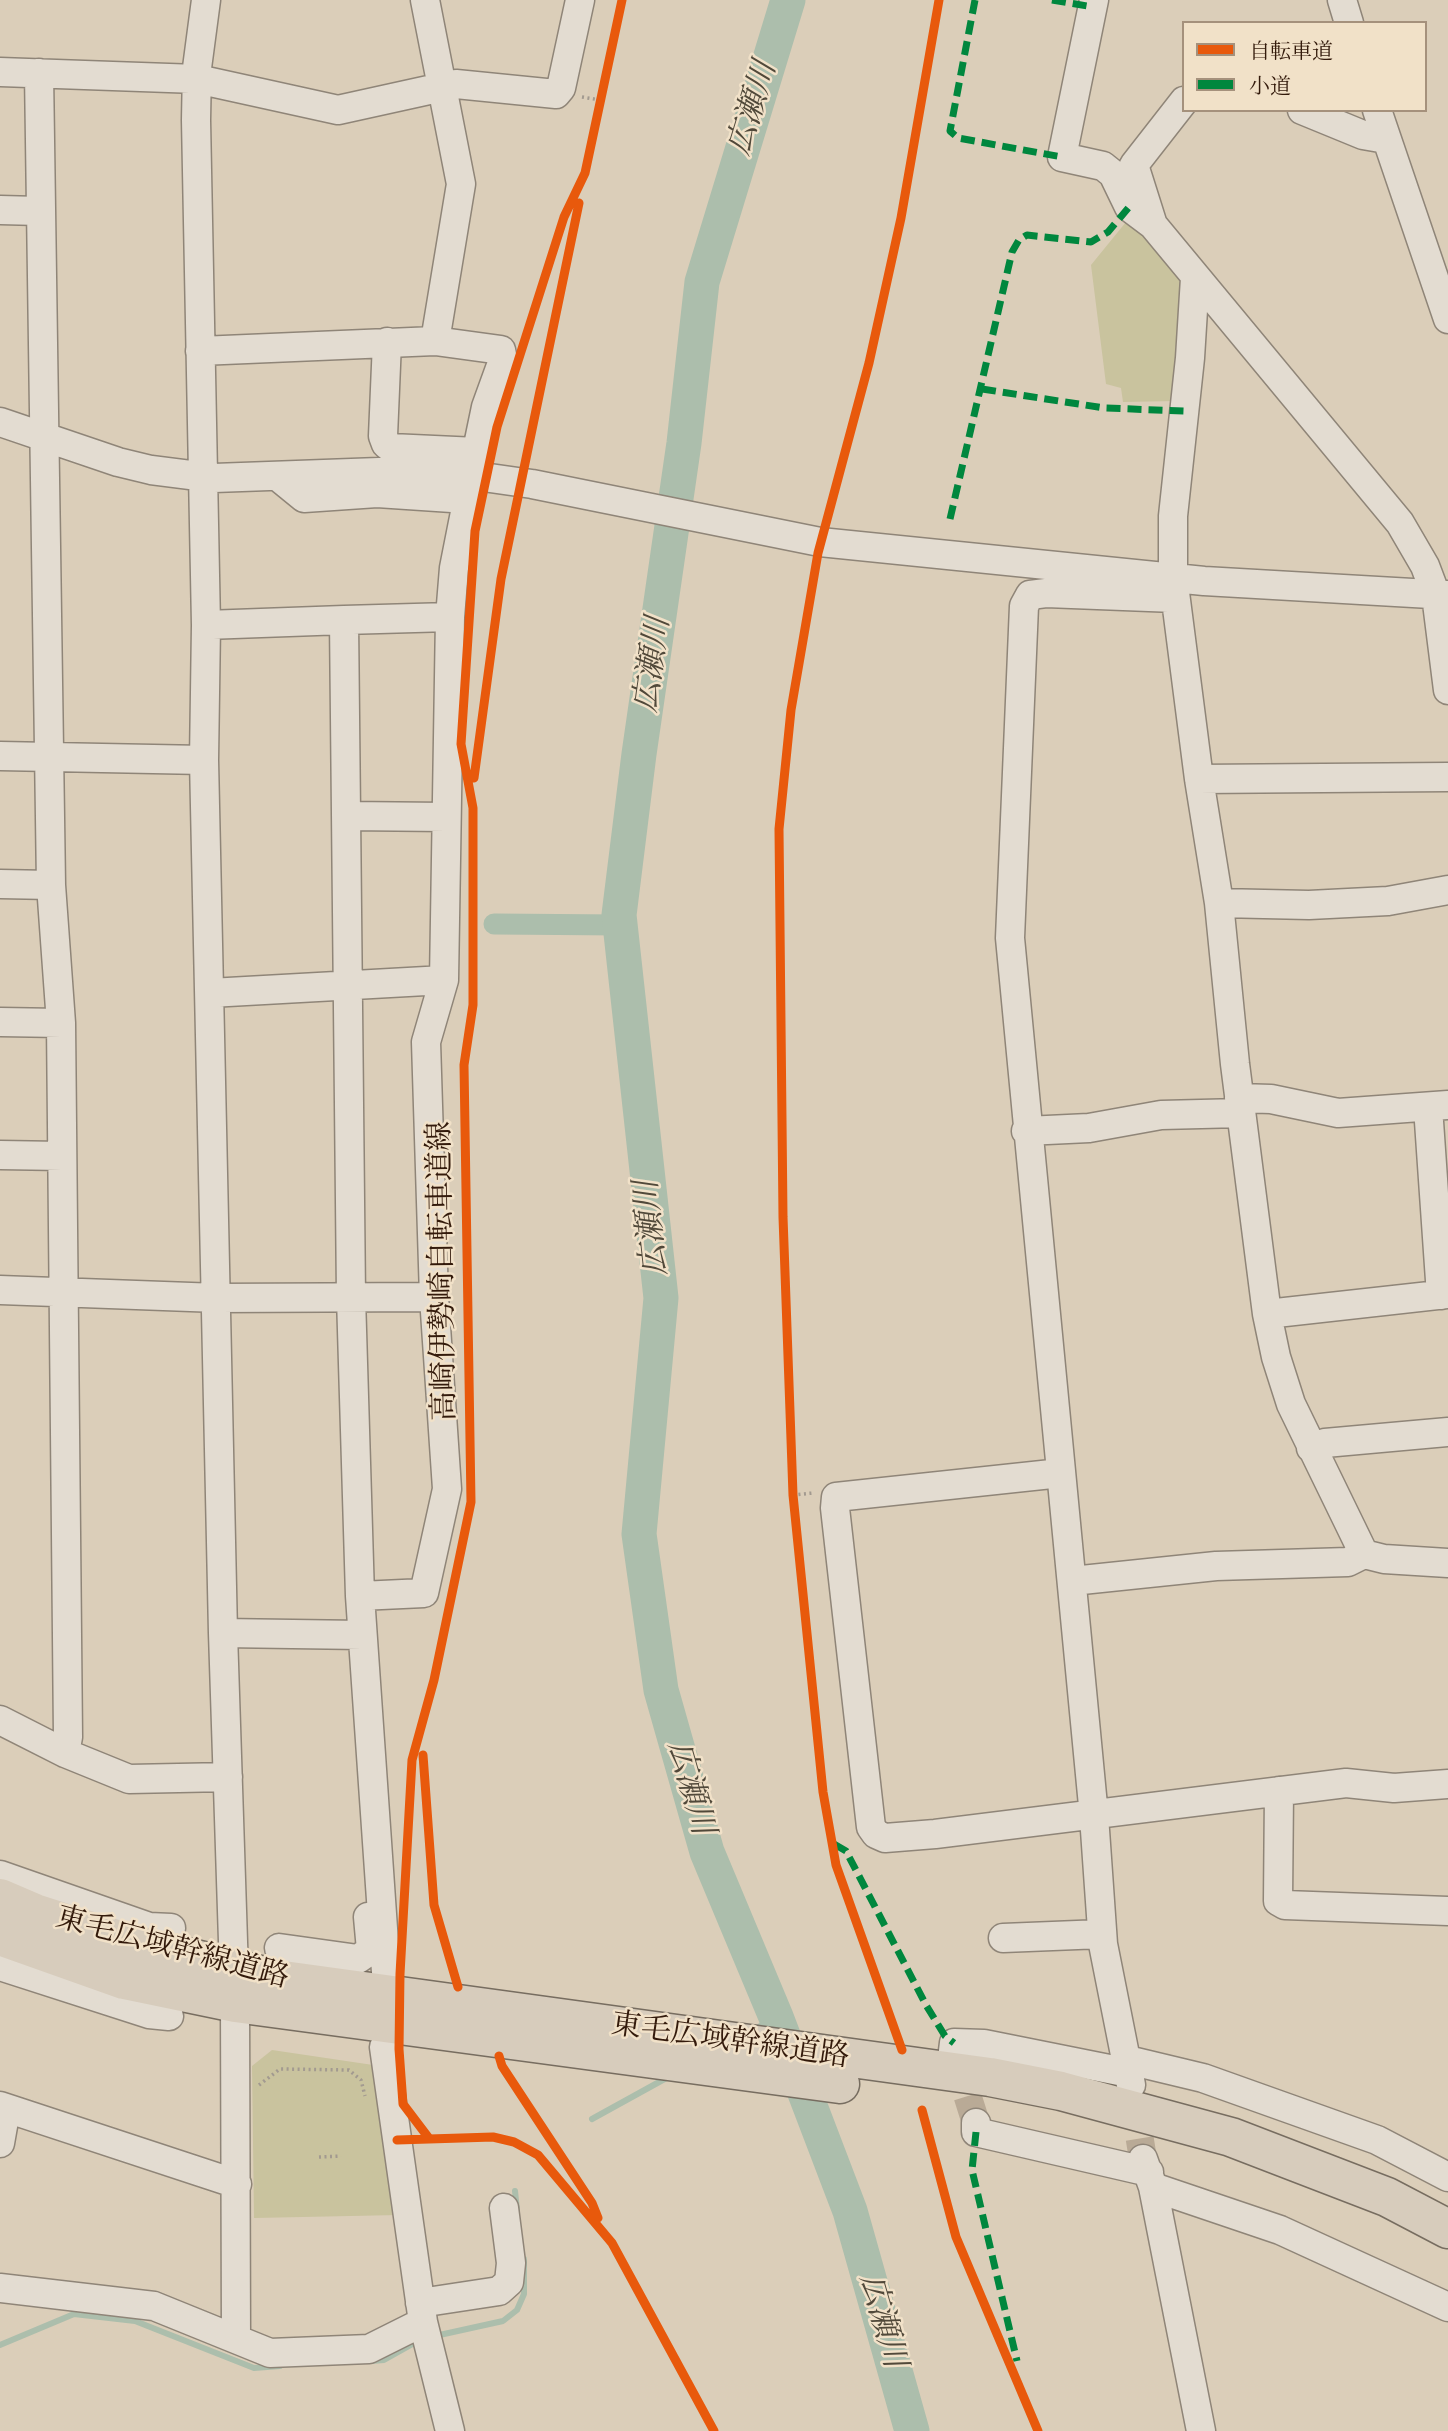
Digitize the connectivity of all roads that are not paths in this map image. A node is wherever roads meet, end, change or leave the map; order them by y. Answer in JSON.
{"nodes":[{"id":1,"x":206,"y":0,"type":"edge"},
{"id":2,"x":425,"y":0,"type":"edge"},
{"id":3,"x":580,"y":0,"type":"edge"},
{"id":4,"x":1094,"y":0,"type":"edge"},
{"id":5,"x":1342,"y":0,"type":"edge"},
{"id":6,"x":1348,"y":21,"type":"edge"},
{"id":7,"x":0,"y":72,"type":"edge"},
{"id":8,"x":39,"y":73,"type":"junction"},
{"id":9,"x":197,"y":79,"type":"junction"},
{"id":10,"x":441,"y":86,"type":"junction"},
{"id":11,"x":1182,"y":104,"type":"edge"},
{"id":12,"x":1307,"y":112,"type":"edge"},
{"id":13,"x":1378,"y":112,"type":"edge"},
{"id":14,"x":1386,"y":139,"type":"junction"},
{"id":15,"x":0,"y":210,"type":"edge"},
{"id":16,"x":39,"y":211,"type":"junction"},
{"id":17,"x":1153,"y":225,"type":"junction"},
{"id":18,"x":1195,"y":278,"type":"junction"},
{"id":19,"x":1448,"y":318,"type":"edge"},
{"id":20,"x":435,"y":341,"type":"junction"},
{"id":21,"x":387,"y":342,"type":"junction"},
{"id":22,"x":200,"y":351,"type":"junction"},
{"id":23,"x":0,"y":422,"type":"edge"},
{"id":24,"x":45,"y":436,"type":"junction"},
{"id":25,"x":202,"y":476,"type":"junction"},
{"id":26,"x":277,"y":476,"type":"junction"},
{"id":27,"x":1174,"y":588,"type":"junction"},
{"id":28,"x":1442,"y":595,"type":"edge"},
{"id":29,"x":450,"y":617,"type":"junction"},
{"id":30,"x":344,"y":620,"type":"junction"},
{"id":31,"x":206,"y":625,"type":"junction"},
{"id":32,"x":1448,"y":690,"type":"edge"},
{"id":33,"x":0,"y":756,"type":"edge"},
{"id":34,"x":52,"y":757,"type":"junction"},
{"id":35,"x":204,"y":760,"type":"junction"},
{"id":36,"x":1448,"y":777,"type":"edge"},
{"id":37,"x":1199,"y":779,"type":"junction"},
{"id":38,"x":347,"y":816,"type":"junction"},
{"id":39,"x":446,"y":817,"type":"junction"},
{"id":40,"x":0,"y":884,"type":"edge"},
{"id":41,"x":51,"y":885,"type":"junction"},
{"id":42,"x":1448,"y":890,"type":"edge"},
{"id":43,"x":1219,"y":903,"type":"junction"},
{"id":44,"x":444,"y":980,"type":"junction"},
{"id":45,"x":350,"y":986,"type":"junction"},
{"id":46,"x":210,"y":993,"type":"junction"},
{"id":47,"x":0,"y":1021,"type":"edge"},
{"id":48,"x":61,"y":1023,"type":"junction"},
{"id":49,"x":1240,"y":1105,"type":"junction"},
{"id":50,"x":1438,"y":1106,"type":"edge"},
{"id":51,"x":1026,"y":1131,"type":"junction"},
{"id":52,"x":0,"y":1155,"type":"edge"},
{"id":53,"x":62,"y":1156,"type":"junction"},
{"id":54,"x":0,"y":1290,"type":"edge"},
{"id":55,"x":65,"y":1291,"type":"junction"},
{"id":56,"x":1445,"y":1294,"type":"edge"},
{"id":57,"x":351,"y":1297,"type":"junction"},
{"id":58,"x":435,"y":1297,"type":"junction"},
{"id":59,"x":218,"y":1298,"type":"junction"},
{"id":60,"x":1267,"y":1314,"type":"junction"},
{"id":61,"x":1448,"y":1432,"type":"edge"},
{"id":62,"x":1311,"y":1448,"type":"junction"},
{"id":63,"x":1061,"y":1473,"type":"junction"},
{"id":64,"x":1364,"y":1554,"type":"junction"},
{"id":65,"x":1448,"y":1563,"type":"edge"},
{"id":66,"x":1072,"y":1581,"type":"junction"},
{"id":67,"x":360,"y":1596,"type":"junction"},
{"id":68,"x":223,"y":1633,"type":"junction"},
{"id":69,"x":362,"y":1635,"type":"junction"},
{"id":70,"x":0,"y":1720,"type":"edge"},
{"id":71,"x":65,"y":1752,"type":"junction"},
{"id":72,"x":228,"y":1777,"type":"junction"},
{"id":73,"x":374,"y":1782,"type":"junction"},
{"id":74,"x":1448,"y":1784,"type":"edge"},
{"id":75,"x":1268,"y":1794,"type":"junction"},
{"id":76,"x":1094,"y":1816,"type":"junction"},
{"id":77,"x":0,"y":1875,"type":"edge"},
{"id":78,"x":0,"y":1898,"type":"edge"},
{"id":79,"x":1448,"y":1911,"type":"edge"},
{"id":80,"x":171,"y":1927,"type":"dead end"},
{"id":81,"x":1102,"y":1934,"type":"junction"},
{"id":82,"x":0,"y":1936,"type":"edge"},
{"id":83,"x":1003,"y":1938,"type":"dead end"},
{"id":84,"x":279,"y":1948,"type":"dead end"},
{"id":85,"x":0,"y":1966,"type":"edge"},
{"id":86,"x":386,"y":1972,"type":"dead end"},
{"id":87,"x":124,"y":1980,"type":"junction"},
{"id":88,"x":234,"y":1986,"type":"junction"},
{"id":89,"x":74,"y":1992,"type":"junction"},
{"id":90,"x":169,"y":2015,"type":"dead end"},
{"id":91,"x":384,"y":2047,"type":"dead end"},
{"id":92,"x":953,"y":2051,"type":"dead end"},
{"id":93,"x":1129,"y":2073,"type":"junction"},
{"id":94,"x":899,"y":2079,"type":"junction"},
{"id":95,"x":3,"y":2108,"type":"edge"},
{"id":96,"x":976,"y":2123,"type":"tunnel mouth"},
{"id":97,"x":0,"y":2143,"type":"edge"},
{"id":98,"x":1148,"y":2173,"type":"junction"},
{"id":99,"x":1448,"y":2177,"type":"edge"},
{"id":100,"x":237,"y":2183,"type":"junction"},
{"id":101,"x":504,"y":2208,"type":"dead end"},
{"id":102,"x":1448,"y":2229,"type":"edge"},
{"id":103,"x":1448,"y":2256,"type":"edge"},
{"id":104,"x":0,"y":2288,"type":"edge"},
{"id":105,"x":1448,"y":2307,"type":"edge"},
{"id":106,"x":424,"y":2325,"type":"junction"},
{"id":107,"x":236,"y":2339,"type":"junction"},
{"id":108,"x":450,"y":2431,"type":"edge"},
{"id":109,"x":1201,"y":2431,"type":"edge"}],
"edges":[{"from":1,"to":9,"type":"street"},
{"from":2,"to":10,"type":"street"},
{"from":3,"to":10,"type":"street"},
{"from":4,"to":17,"type":"street"},
{"from":5,"to":6,"type":"street"},
{"from":7,"to":8,"type":"street"},
{"from":8,"to":9,"type":"street"},
{"from":8,"to":16,"type":"street"},
{"from":9,"to":10,"type":"street"},
{"from":9,"to":22,"type":"street"},
{"from":10,"to":20,"type":"street"},
{"from":11,"to":17,"type":"street"},
{"from":12,"to":14,"type":"street"},
{"from":13,"to":14,"type":"street"},
{"from":14,"to":19,"type":"street"},
{"from":15,"to":16,"type":"street"},
{"from":16,"to":24,"type":"street"},
{"from":17,"to":18,"type":"street"},
{"from":18,"to":27,"type":"street"},
{"from":18,"to":28,"type":"street"},
{"from":20,"to":21,"type":"street"},
{"from":20,"to":21,"type":"street"},
{"from":21,"to":22,"type":"street"},
{"from":22,"to":25,"type":"street"},
{"from":23,"to":24,"type":"street"},
{"from":24,"to":25,"type":"street"},
{"from":24,"to":34,"type":"street"},
{"from":25,"to":26,"type":"street"},
{"from":25,"to":31,"type":"street"},
{"from":26,"to":27,"type":"street"},
{"from":26,"to":29,"type":"street"},
{"from":27,"to":28,"type":"street"},
{"from":27,"to":37,"type":"street"},
{"from":27,"to":51,"type":"street"},
{"from":28,"to":32,"type":"street"},
{"from":29,"to":30,"type":"street"},
{"from":29,"to":39,"type":"street"},
{"from":30,"to":31,"type":"street"},
{"from":30,"to":38,"type":"street"},
{"from":31,"to":35,"type":"street"},
{"from":33,"to":34,"type":"street"},
{"from":34,"to":35,"type":"street"},
{"from":34,"to":41,"type":"street"},
{"from":35,"to":46,"type":"street"},
{"from":36,"to":37,"type":"street"},
{"from":37,"to":43,"type":"street"},
{"from":38,"to":39,"type":"street"},
{"from":38,"to":45,"type":"street"},
{"from":39,"to":44,"type":"street"},
{"from":40,"to":41,"type":"street"},
{"from":41,"to":48,"type":"street"},
{"from":42,"to":43,"type":"street"},
{"from":43,"to":49,"type":"street"},
{"from":44,"to":45,"type":"street"},
{"from":44,"to":58,"type":"street"},
{"from":45,"to":46,"type":"street"},
{"from":45,"to":57,"type":"street"},
{"from":46,"to":59,"type":"street"},
{"from":47,"to":48,"type":"street"},
{"from":48,"to":53,"type":"street"},
{"from":49,"to":50,"type":"street"},
{"from":49,"to":51,"type":"street"},
{"from":49,"to":60,"type":"street"},
{"from":50,"to":56,"type":"street"},
{"from":51,"to":63,"type":"street"},
{"from":52,"to":53,"type":"street"},
{"from":53,"to":55,"type":"street"},
{"from":54,"to":55,"type":"street"},
{"from":55,"to":59,"type":"street"},
{"from":55,"to":71,"type":"street"},
{"from":56,"to":60,"type":"street"},
{"from":57,"to":58,"type":"street"},
{"from":57,"to":59,"type":"street"},
{"from":57,"to":67,"type":"street"},
{"from":58,"to":67,"type":"street"},
{"from":59,"to":68,"type":"street"},
{"from":60,"to":62,"type":"street"},
{"from":61,"to":62,"type":"street"},
{"from":62,"to":64,"type":"street"},
{"from":63,"to":66,"type":"street"},
{"from":63,"to":76,"type":"street"},
{"from":64,"to":65,"type":"street"},
{"from":64,"to":66,"type":"street"},
{"from":66,"to":76,"type":"street"},
{"from":67,"to":69,"type":"street"},
{"from":68,"to":69,"type":"street"},
{"from":68,"to":72,"type":"street"},
{"from":69,"to":73,"type":"street"},
{"from":70,"to":71,"type":"street"},
{"from":71,"to":72,"type":"street"},
{"from":72,"to":88,"type":"street"},
{"from":73,"to":84,"type":"street"},
{"from":73,"to":86,"type":"street"},
{"from":74,"to":75,"type":"street"},
{"from":75,"to":76,"type":"street"},
{"from":75,"to":79,"type":"street"},
{"from":76,"to":81,"type":"street"},
{"from":77,"to":80,"type":"street"},
{"from":78,"to":88,"type":"highway","name":"東毛広域幹線道路"},
{"from":81,"to":83,"type":"street"},
{"from":81,"to":93,"type":"street"},
{"from":82,"to":87,"type":"highway","name":"東毛広域幹線道路"},
{"from":85,"to":89,"type":"street"},
{"from":87,"to":88,"type":"highway","name":"東毛広域幹線道路"},
{"from":87,"to":89,"type":"street"},
{"from":88,"to":94,"type":"highway","name":"東毛広域幹線道路"},
{"from":88,"to":100,"type":"street"},
{"from":89,"to":90,"type":"street"},
{"from":91,"to":106,"type":"street"},
{"from":92,"to":93,"type":"street"},
{"from":93,"to":99,"type":"street"},
{"from":94,"to":102,"type":"highway","name":"東毛広域幹線道路"},
{"from":94,"to":103,"type":"highway","name":"東毛広域幹線道路"},
{"from":95,"to":97,"type":"street"},
{"from":95,"to":100,"type":"street"},
{"from":96,"to":98,"type":"street"},
{"from":98,"to":105,"type":"street"},
{"from":98,"to":109,"type":"street"},
{"from":100,"to":107,"type":"street"},
{"from":101,"to":106,"type":"street"},
{"from":104,"to":107,"type":"street"},
{"from":106,"to":107,"type":"street"},
{"from":106,"to":108,"type":"street"}]}
